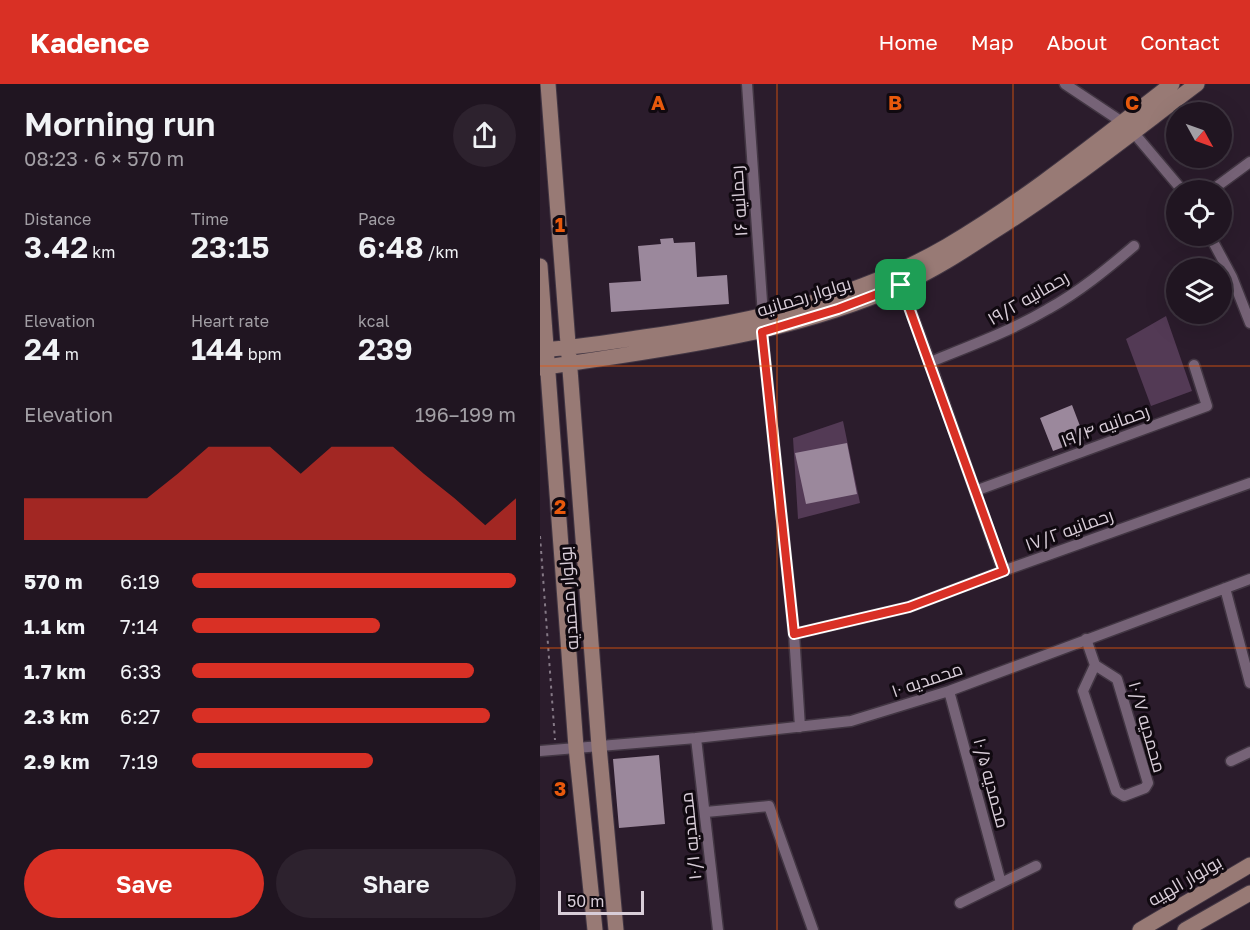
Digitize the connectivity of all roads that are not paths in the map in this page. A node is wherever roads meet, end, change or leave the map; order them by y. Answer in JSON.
{"nodes":[{"id":1,"x":548,"y":84,"type":"edge"},
{"id":2,"x":747,"y":84,"type":"edge"},
{"id":3,"x":1065,"y":84,"type":"edge"},
{"id":4,"x":1172,"y":84,"type":"edge"},
{"id":5,"x":1197,"y":84,"type":"edge"},
{"id":6,"x":1127,"y":127,"type":"junction"},
{"id":7,"x":1250,"y":162,"type":"edge"},
{"id":8,"x":1173,"y":180,"type":"edge"},
{"id":9,"x":1226,"y":180,"type":"edge"},
{"id":10,"x":1134,"y":246,"type":"dead end"},
{"id":11,"x":1215,"y":246,"type":"edge"},
{"id":12,"x":540,"y":266,"type":"edge"},
{"id":13,"x":901,"y":285,"type":"junction"},
{"id":14,"x":1250,"y":323,"type":"edge"},
{"id":15,"x":763,"y":324,"type":"junction"},
{"id":16,"x":570,"y":346,"type":"junction"},
{"id":17,"x":544,"y":350,"type":"edge"},
{"id":18,"x":930,"y":362,"type":"junction"},
{"id":19,"x":570,"y":364,"type":"junction"},
{"id":20,"x":1194,"y":365,"type":"dead end"},
{"id":21,"x":544,"y":368,"type":"edge"},
{"id":22,"x":1250,"y":483,"type":"edge"},
{"id":23,"x":975,"y":491,"type":"junction"},
{"id":24,"x":1004,"y":571,"type":"junction"},
{"id":25,"x":1250,"y":579,"type":"edge"},
{"id":26,"x":1225,"y":588,"type":"junction"},
{"id":27,"x":794,"y":634,"type":"junction"},
{"id":28,"x":1086,"y":639,"type":"junction"},
{"id":29,"x":1095,"y":665,"type":"junction"},
{"id":30,"x":1250,"y":683,"type":"edge"},
{"id":31,"x":948,"y":691,"type":"junction"},
{"id":32,"x":800,"y":727,"type":"junction"},
{"id":33,"x":696,"y":738,"type":"junction"},
{"id":34,"x":599,"y":746,"type":"junction"},
{"id":35,"x":576,"y":747,"type":"junction"},
{"id":36,"x":540,"y":751,"type":"edge"},
{"id":37,"x":1250,"y":752,"type":"edge"},
{"id":38,"x":1232,"y":761,"type":"dead end"},
{"id":39,"x":706,"y":812,"type":"junction"},
{"id":40,"x":1250,"y":865,"type":"edge"},
{"id":41,"x":1036,"y":866,"type":"dead end"},
{"id":42,"x":1002,"y":883,"type":"junction"},
{"id":43,"x":1250,"y":893,"type":"edge"},
{"id":44,"x":960,"y":903,"type":"dead end"},
{"id":45,"x":595,"y":930,"type":"edge"},
{"id":46,"x":616,"y":930,"type":"edge"},
{"id":47,"x":718,"y":930,"type":"edge"},
{"id":48,"x":813,"y":930,"type":"edge"},
{"id":49,"x":1140,"y":930,"type":"edge"},
{"id":50,"x":1185,"y":930,"type":"edge"}],
"edges":[{"from":1,"to":16,"type":"main road","name":"بولوار محمدیه"},
{"from":2,"to":15,"type":"street","name":"رحمانیه ۱۶"},
{"from":3,"to":6,"type":"street"},
{"from":4,"to":6,"type":"main road","name":"بولوار رحمانیه"},
{"from":5,"to":6,"type":"main road","name":"بولوار رحمانیه"},
{"from":6,"to":8,"type":"street"},
{"from":6,"to":13,"type":"main road","name":"بولوار رحمانیه"},
{"from":6,"to":15,"type":"main road","name":"بولوار رحمانیه"},
{"from":7,"to":9,"type":"street"},
{"from":10,"to":18,"type":"street","name":"رحمانیه ۱۹/۲"},
{"from":11,"to":14,"type":"street"},
{"from":12,"to":17,"type":"main road","name":"بولوار محمدیه"},
{"from":13,"to":15,"type":"main road","name":"بولوار رحمانیه"},
{"from":13,"to":18,"type":"street"},
{"from":15,"to":16,"type":"main road","name":"بولوار رحمانیه"},
{"from":15,"to":19,"type":"main road","name":"بولوار رحمانیه"},
{"from":15,"to":27,"type":"street","name":"رحمانیه ۱۶"},
{"from":16,"to":17,"type":"main road","name":"بولوار رحمانیه"},
{"from":16,"to":19,"type":"main road","name":"بولوار محمدیه"},
{"from":17,"to":21,"type":"main road","name":"بولوار محمدیه"},
{"from":18,"to":23,"type":"street"},
{"from":19,"to":21,"type":"main road","name":"بولوار رحمانیه"},
{"from":19,"to":34,"type":"main road","name":"بولوار محمدیه"},
{"from":20,"to":23,"type":"street","name":"رحمانیه ۱۹/۴"},
{"from":21,"to":35,"type":"main road","name":"بولوار محمدیه"},
{"from":22,"to":24,"type":"street","name":"رحمانیه ۱۷/۲"},
{"from":23,"to":24,"type":"street"},
{"from":24,"to":27,"type":"street","name":"رحمانیه ۱۷/۲"},
{"from":25,"to":26,"type":"street","name":"محمدیه ۱۰"},
{"from":26,"to":28,"type":"street","name":"محمدیه ۱۰"},
{"from":26,"to":30,"type":"street"},
{"from":27,"to":32,"type":"street","name":"رحمانیه ۱۶"},
{"from":28,"to":29,"type":"street"},
{"from":28,"to":31,"type":"street","name":"محمدیه ۱۰"},
{"from":29,"to":29,"type":"street","name":"محمدیه ۱۰/۷"},
{"from":31,"to":32,"type":"street","name":"محمدیه ۱۰"},
{"from":31,"to":42,"type":"street","name":"محمدیه ۱۰/۵"},
{"from":32,"to":33,"type":"street","name":"محمدیه ۱۰"},
{"from":33,"to":34,"type":"street","name":"محمدیه ۱۰"},
{"from":33,"to":39,"type":"street","name":"محمدیه ۱۰/۱"},
{"from":34,"to":35,"type":"street","name":"محمدیه ۱۰"},
{"from":34,"to":46,"type":"main road","name":"بولوار محمدیه"},
{"from":35,"to":36,"type":"street","name":"محمدیه ۱۰"},
{"from":35,"to":45,"type":"main road","name":"بولوار محمدیه"},
{"from":37,"to":38,"type":"street"},
{"from":39,"to":47,"type":"street","name":"محمدیه ۱۰/۱"},
{"from":39,"to":48,"type":"street"},
{"from":40,"to":49,"type":"main road","name":"بولوار الهیه"},
{"from":41,"to":42,"type":"street"},
{"from":42,"to":44,"type":"street"},
{"from":43,"to":50,"type":"main road"}]}
